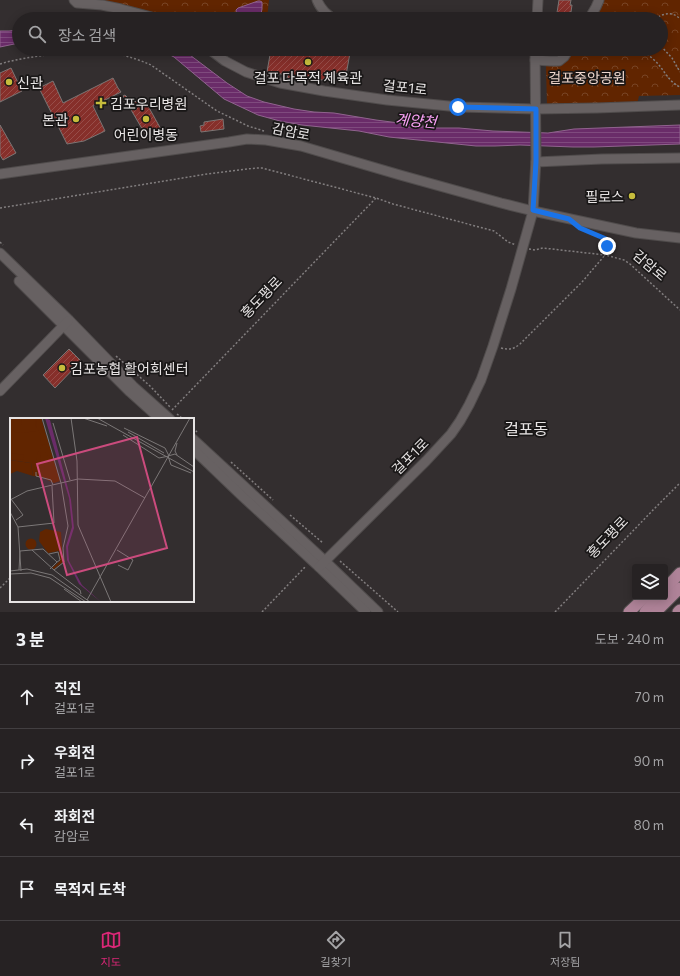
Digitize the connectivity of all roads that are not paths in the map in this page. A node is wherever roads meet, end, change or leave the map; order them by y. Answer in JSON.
{"nodes":[{"id":1,"x":74,"y":0,"type":"edge"},
{"id":2,"x":317,"y":0,"type":"edge"},
{"id":3,"x":538,"y":0,"type":"edge"},
{"id":4,"x":599,"y":0,"type":"edge"},
{"id":5,"x":132,"y":12,"type":"edge"},
{"id":6,"x":324,"y":12,"type":"edge"},
{"id":7,"x":537,"y":12,"type":"edge"},
{"id":8,"x":593,"y":12,"type":"edge"},
{"id":9,"x":218,"y":56,"type":"edge"},
{"id":10,"x":534,"y":56,"type":"edge"},
{"id":11,"x":565,"y":56,"type":"edge"},
{"id":12,"x":535,"y":60,"type":"junction"},
{"id":13,"x":680,"y":105,"type":"edge"},
{"id":14,"x":536,"y":112,"type":"junction"},
{"id":15,"x":680,"y":158,"type":"edge"},
{"id":16,"x":536,"y":160,"type":"junction"},
{"id":17,"x":0,"y":174,"type":"edge"},
{"id":18,"x":533,"y":210,"type":"junction"},
{"id":19,"x":680,"y":238,"type":"edge"},
{"id":20,"x":0,"y":253,"type":"edge"},
{"id":21,"x":0,"y":261,"type":"edge"},
{"id":22,"x":66,"y":322,"type":"junction"},
{"id":23,"x":0,"y":391,"type":"edge"},
{"id":24,"x":165,"y":418,"type":"edge"},
{"id":25,"x":196,"y":436,"type":"edge"},
{"id":26,"x":194,"y":450,"type":"edge"},
{"id":27,"x":318,"y":563,"type":"junction"},
{"id":28,"x":680,"y":565,"type":"edge"},
{"id":29,"x":680,"y":572,"type":"edge"},
{"id":30,"x":668,"y":576,"type":"edge"},
{"id":31,"x":668,"y":586,"type":"edge"},
{"id":32,"x":680,"y":588,"type":"edge"},
{"id":33,"x":642,"y":600,"type":"edge"},
{"id":34,"x":655,"y":600,"type":"edge"},
{"id":35,"x":680,"y":610,"type":"edge"},
{"id":36,"x":366,"y":612,"type":"edge"},
{"id":37,"x":378,"y":612,"type":"edge"},
{"id":38,"x":629,"y":612,"type":"edge"},
{"id":39,"x":645,"y":612,"type":"edge"},
{"id":40,"x":656,"y":612,"type":"edge"},
{"id":41,"x":678,"y":612,"type":"edge"}],
"edges":[{"from":1,"to":5,"type":"street"},
{"from":2,"to":6,"type":"street"},
{"from":3,"to":7,"type":"street"},
{"from":4,"to":8,"type":"street"},
{"from":9,"to":14,"type":"street","name":"걸포1로"},
{"from":10,"to":12,"type":"street","name":"걸포1로"},
{"from":11,"to":12,"type":"street"},
{"from":12,"to":14,"type":"street","name":"걸포1로"},
{"from":13,"to":14,"type":"street"},
{"from":14,"to":16,"type":"street","name":"걸포1로"},
{"from":15,"to":16,"type":"street"},
{"from":16,"to":18,"type":"street","name":"걸포1로"},
{"from":17,"to":18,"type":"street","name":"감암로"},
{"from":18,"to":19,"type":"street","name":"감암로"},
{"from":18,"to":27,"type":"street","name":"걸포1로"},
{"from":20,"to":22,"type":"street"},
{"from":21,"to":22,"type":"street"},
{"from":22,"to":23,"type":"street"},
{"from":22,"to":24,"type":"street"},
{"from":25,"to":27,"type":"street"},
{"from":26,"to":27,"type":"street"},
{"from":27,"to":36,"type":"street"},
{"from":27,"to":37,"type":"street"},
{"from":28,"to":30,"type":"main road"},
{"from":29,"to":31,"type":"main road"},
{"from":32,"to":40,"type":"main road"},
{"from":33,"to":38,"type":"main road"},
{"from":34,"to":39,"type":"main road"},
{"from":35,"to":41,"type":"main road"}]}
